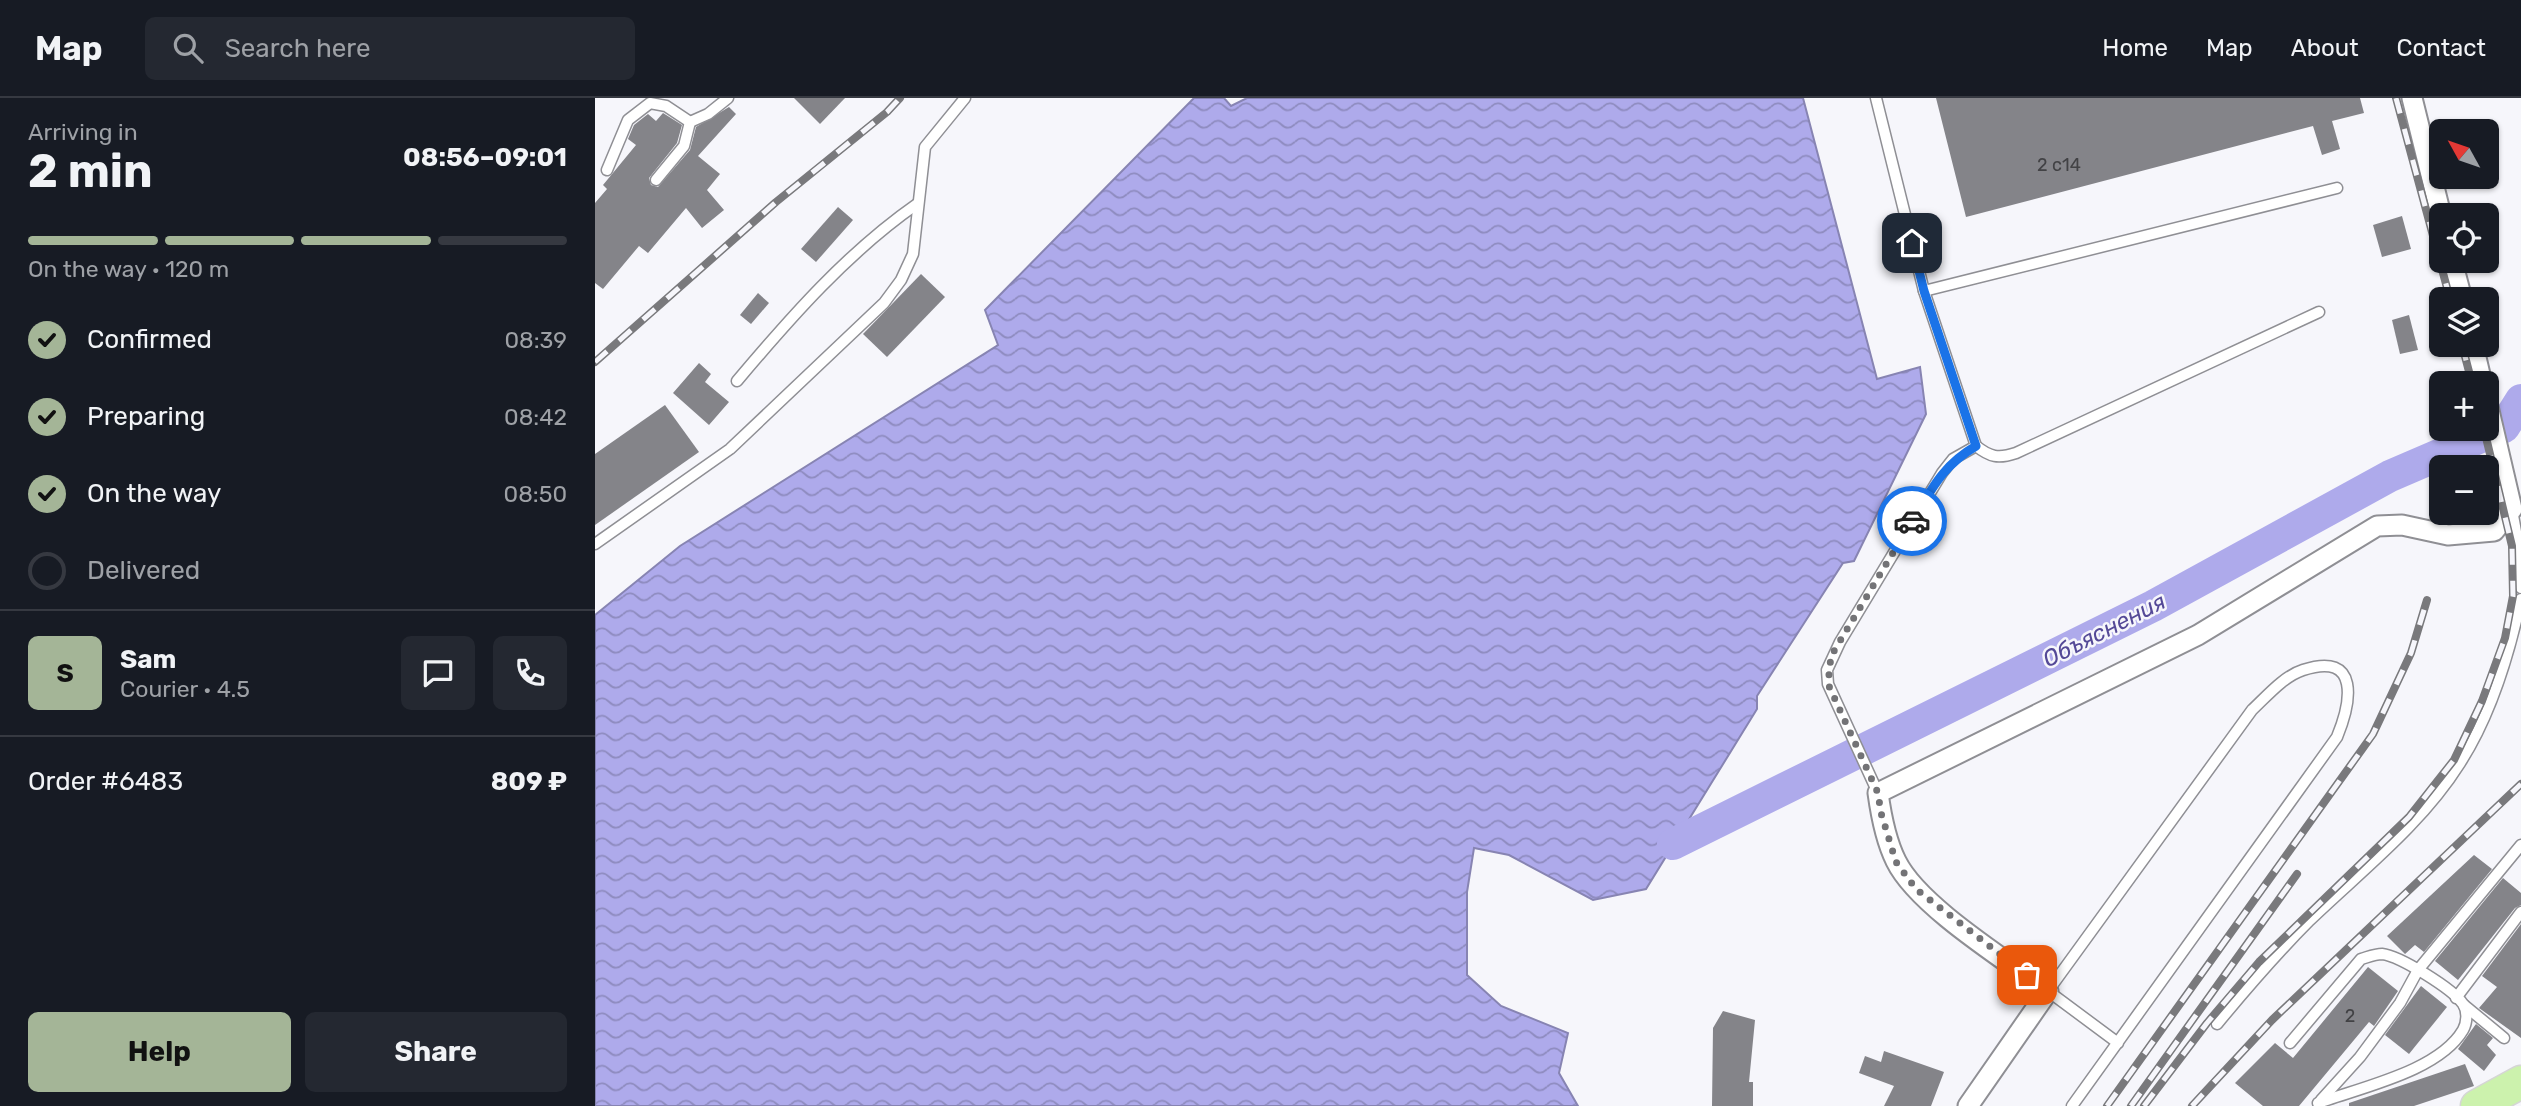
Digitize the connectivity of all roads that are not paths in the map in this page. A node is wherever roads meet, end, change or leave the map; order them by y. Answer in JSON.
{"nodes":[{"id":1,"x":728,"y":98,"type":"edge"},
{"id":2,"x":964,"y":98,"type":"edge"},
{"id":3,"x":1876,"y":98,"type":"edge"},
{"id":4,"x":2412,"y":98,"type":"edge"},
{"id":5,"x":690,"y":122,"type":"junction"},
{"id":6,"x":607,"y":170,"type":"dead end"},
{"id":7,"x":656,"y":180,"type":"dead end"},
{"id":8,"x":2337,"y":188,"type":"dead end"},
{"id":9,"x":2438,"y":203,"type":"edge"},
{"id":10,"x":916,"y":204,"type":"junction"},
{"id":11,"x":1924,"y":291,"type":"junction"},
{"id":12,"x":2319,"y":312,"type":"dead end"},
{"id":13,"x":737,"y":381,"type":"dead end"},
{"id":14,"x":2496,"y":441,"type":"edge"},
{"id":15,"x":1976,"y":446,"type":"junction"},
{"id":16,"x":2512,"y":509,"type":"junction"},
{"id":17,"x":595,"y":544,"type":"edge"},
{"id":18,"x":2521,"y":588,"type":"edge"},
{"id":19,"x":2521,"y":599,"type":"edge"},
{"id":20,"x":1878,"y":793,"type":"junction"},
{"id":21,"x":2521,"y":845,"type":"edge"},
{"id":22,"x":2521,"y":912,"type":"edge"},
{"id":23,"x":2418,"y":970,"type":"junction"},
{"id":24,"x":2048,"y":991,"type":"junction"},
{"id":25,"x":2460,"y":1001,"type":"junction"},
{"id":26,"x":2217,"y":1024,"type":"dead end"},
{"id":27,"x":2504,"y":1038,"type":"dead end"},
{"id":28,"x":2118,"y":1042,"type":"junction"},
{"id":29,"x":2290,"y":1043,"type":"dead end"},
{"id":30,"x":2521,"y":1082,"type":"edge"},
{"id":31,"x":2316,"y":1104,"type":"edge"},
{"id":32,"x":1968,"y":1106,"type":"edge"},
{"id":33,"x":2072,"y":1106,"type":"edge"},
{"id":34,"x":2477,"y":1106,"type":"edge"}],
"edges":[{"from":1,"to":5,"type":"lane"},
{"from":2,"to":10,"type":"lane"},
{"from":3,"to":11,"type":"lane"},
{"from":4,"to":9,"type":"street"},
{"from":5,"to":6,"type":"lane"},
{"from":5,"to":7,"type":"lane"},
{"from":8,"to":11,"type":"lane"},
{"from":10,"to":13,"type":"lane"},
{"from":10,"to":17,"type":"lane"},
{"from":11,"to":15,"type":"lane"},
{"from":12,"to":15,"type":"lane"},
{"from":14,"to":16,"type":"street"},
{"from":15,"to":20,"type":"lane"},
{"from":16,"to":18,"type":"lane"},
{"from":16,"to":20,"type":"street"},
{"from":19,"to":26,"type":"lane"},
{"from":20,"to":24,"type":"street"},
{"from":21,"to":23,"type":"lane"},
{"from":22,"to":25,"type":"lane"},
{"from":23,"to":25,"type":"lane"},
{"from":23,"to":29,"type":"lane"},
{"from":23,"to":31,"type":"lane"},
{"from":24,"to":28,"type":"lane"},
{"from":24,"to":28,"type":"lane"},
{"from":24,"to":32,"type":"street"},
{"from":25,"to":27,"type":"lane"},
{"from":25,"to":31,"type":"lane"},
{"from":28,"to":33,"type":"lane"},
{"from":30,"to":34,"type":"main road"}]}
